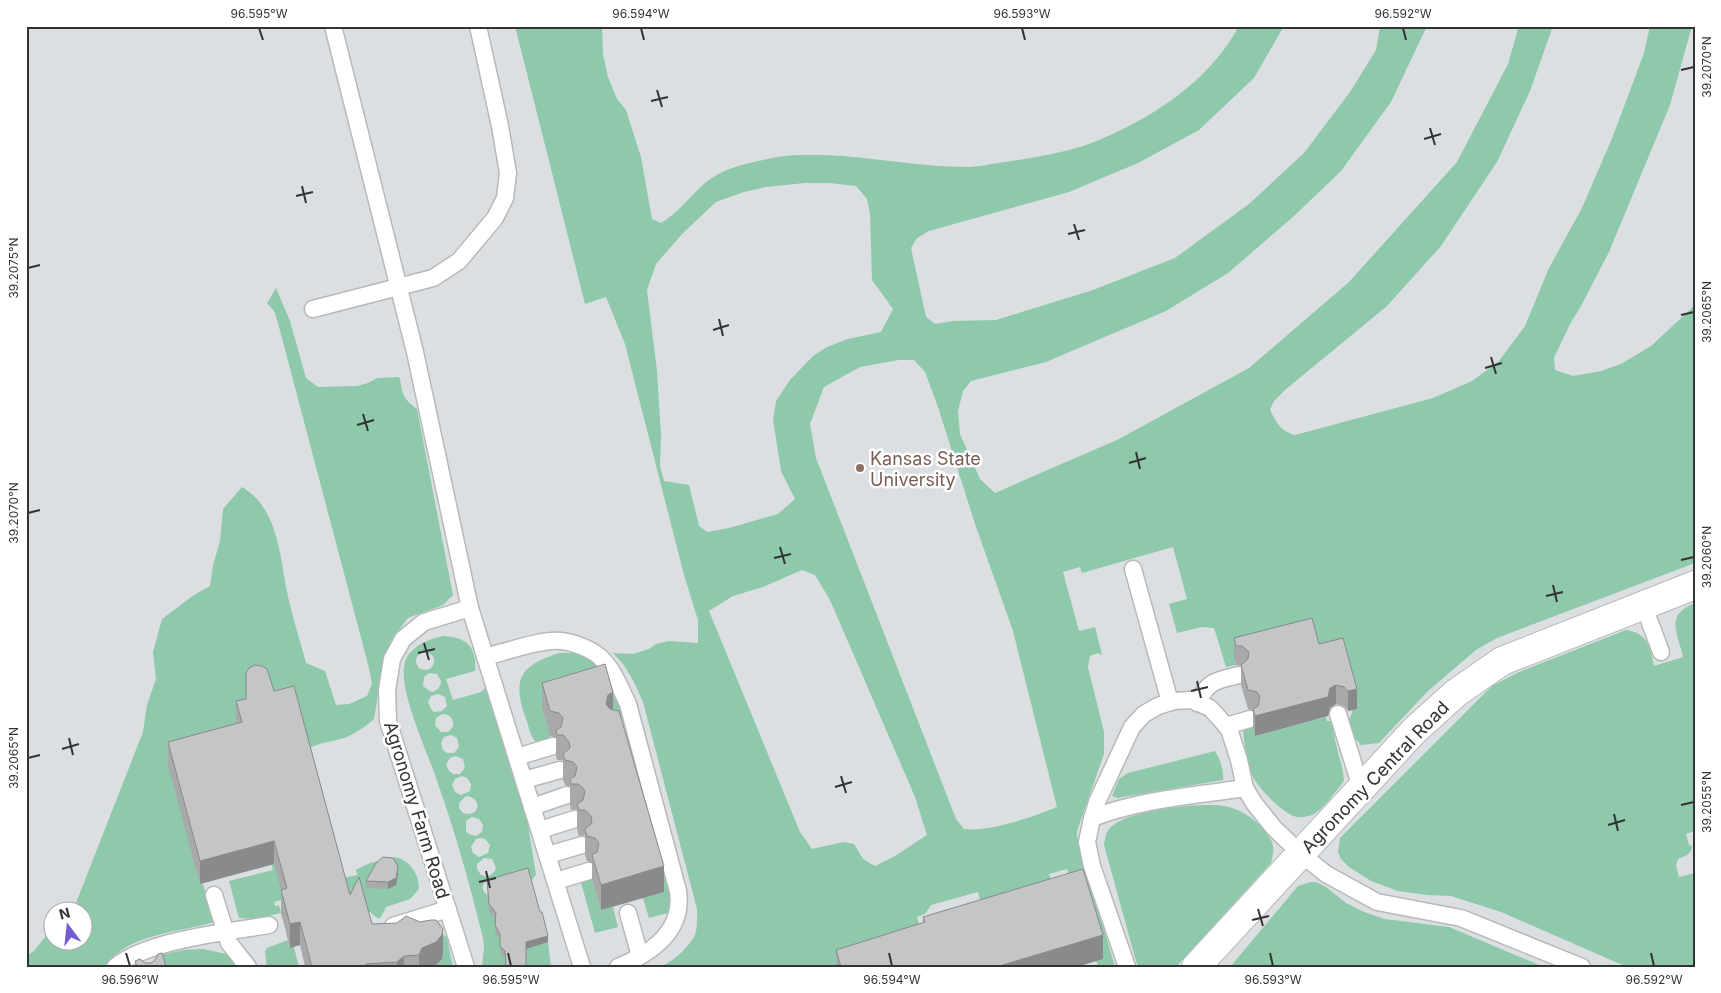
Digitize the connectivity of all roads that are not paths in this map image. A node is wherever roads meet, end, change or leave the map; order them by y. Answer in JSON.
{"nodes":[{"id":1,"x":333,"y":26,"type":"edge"},
{"id":2,"x":478,"y":26,"type":"edge"},
{"id":3,"x":398,"y":287,"type":"junction"},
{"id":4,"x":313,"y":309,"type":"dead end"},
{"id":5,"x":1133,"y":569,"type":"dead end"},
{"id":6,"x":1695,"y":585,"type":"edge"},
{"id":7,"x":1643,"y":604,"type":"junction"},
{"id":8,"x":470,"y":608,"type":"junction"},
{"id":9,"x":1661,"y":652,"type":"dead end"},
{"id":10,"x":485,"y":657,"type":"junction"},
{"id":11,"x":1239,"y":675,"type":"edge"},
{"id":12,"x":1170,"y":702,"type":"junction"},
{"id":13,"x":1198,"y":703,"type":"junction"},
{"id":14,"x":1338,"y":714,"type":"dead end"},
{"id":15,"x":1250,"y":718,"type":"dead end"},
{"id":16,"x":632,"y":722,"type":"junction"},
{"id":17,"x":1226,"y":726,"type":"junction"},
{"id":18,"x":616,"y":727,"type":"edge"},
{"id":19,"x":553,"y":746,"type":"dead end"},
{"id":20,"x":517,"y":757,"type":"junction"},
{"id":21,"x":560,"y":770,"type":"dead end"},
{"id":22,"x":524,"y":780,"type":"junction"},
{"id":23,"x":1245,"y":788,"type":"junction"},
{"id":24,"x":1361,"y":788,"type":"junction"},
{"id":25,"x":567,"y":795,"type":"dead end"},
{"id":26,"x":532,"y":807,"type":"junction"},
{"id":27,"x":1092,"y":818,"type":"junction"},
{"id":28,"x":574,"y":819,"type":"dead end"},
{"id":29,"x":540,"y":830,"type":"junction"},
{"id":30,"x":582,"y":845,"type":"dead end"},
{"id":31,"x":1301,"y":854,"type":"junction"},
{"id":32,"x":548,"y":855,"type":"junction"},
{"id":33,"x":590,"y":871,"type":"dead end"},
{"id":34,"x":556,"y":881,"type":"junction"},
{"id":35,"x":214,"y":895,"type":"dead end"},
{"id":36,"x":448,"y":909,"type":"junction"},
{"id":37,"x":628,"y":913,"type":"dead end"},
{"id":38,"x":268,"y":925,"type":"dead end"},
{"id":39,"x":389,"y":927,"type":"edge"},
{"id":40,"x":225,"y":932,"type":"junction"},
{"id":41,"x":640,"y":956,"type":"junction"},
{"id":42,"x":146,"y":959,"type":"edge"},
{"id":43,"x":116,"y":967,"type":"edge"},
{"id":44,"x":248,"y":967,"type":"edge"},
{"id":45,"x":466,"y":967,"type":"edge"},
{"id":46,"x":582,"y":967,"type":"edge"},
{"id":47,"x":618,"y":967,"type":"edge"},
{"id":48,"x":1127,"y":967,"type":"edge"},
{"id":49,"x":1196,"y":967,"type":"edge"},
{"id":50,"x":1582,"y":967,"type":"edge"}],
"edges":[{"from":1,"to":3,"type":"lane"},
{"from":2,"to":3,"type":"lane"},
{"from":3,"to":4,"type":"lane"},
{"from":3,"to":8,"type":"lane"},
{"from":5,"to":12,"type":"lane"},
{"from":6,"to":7,"type":"street","name":"Agronomy Central Road"},
{"from":7,"to":9,"type":"lane"},
{"from":7,"to":24,"type":"street","name":"Agronomy Central Road"},
{"from":8,"to":10,"type":"lane"},
{"from":8,"to":36,"type":"lane","name":"Agronomy Farm Road"},
{"from":10,"to":16,"type":"lane"},
{"from":10,"to":20,"type":"lane"},
{"from":11,"to":13,"type":"lane"},
{"from":12,"to":13,"type":"lane"},
{"from":12,"to":27,"type":"lane"},
{"from":13,"to":17,"type":"lane"},
{"from":14,"to":24,"type":"lane"},
{"from":15,"to":17,"type":"lane"},
{"from":16,"to":18,"type":"lane"},
{"from":16,"to":41,"type":"lane"},
{"from":17,"to":23,"type":"lane"},
{"from":19,"to":20,"type":"lane"},
{"from":20,"to":22,"type":"lane"},
{"from":21,"to":22,"type":"lane"},
{"from":22,"to":26,"type":"lane"},
{"from":23,"to":27,"type":"lane"},
{"from":23,"to":31,"type":"lane"},
{"from":24,"to":31,"type":"street","name":"Agronomy Central Road"},
{"from":25,"to":26,"type":"lane"},
{"from":26,"to":29,"type":"lane"},
{"from":27,"to":48,"type":"lane"},
{"from":28,"to":29,"type":"lane"},
{"from":29,"to":32,"type":"lane"},
{"from":30,"to":32,"type":"lane"},
{"from":31,"to":49,"type":"street","name":"Agronomy Central Road"},
{"from":31,"to":50,"type":"lane"},
{"from":32,"to":34,"type":"lane"},
{"from":33,"to":34,"type":"lane"},
{"from":34,"to":46,"type":"lane"},
{"from":35,"to":40,"type":"lane"},
{"from":36,"to":39,"type":"lane"},
{"from":36,"to":45,"type":"lane","name":"Agronomy Farm Road"},
{"from":37,"to":41,"type":"lane"},
{"from":38,"to":40,"type":"lane"},
{"from":40,"to":42,"type":"lane"},
{"from":40,"to":44,"type":"lane"},
{"from":41,"to":47,"type":"lane"},
{"from":42,"to":43,"type":"lane"}]}
